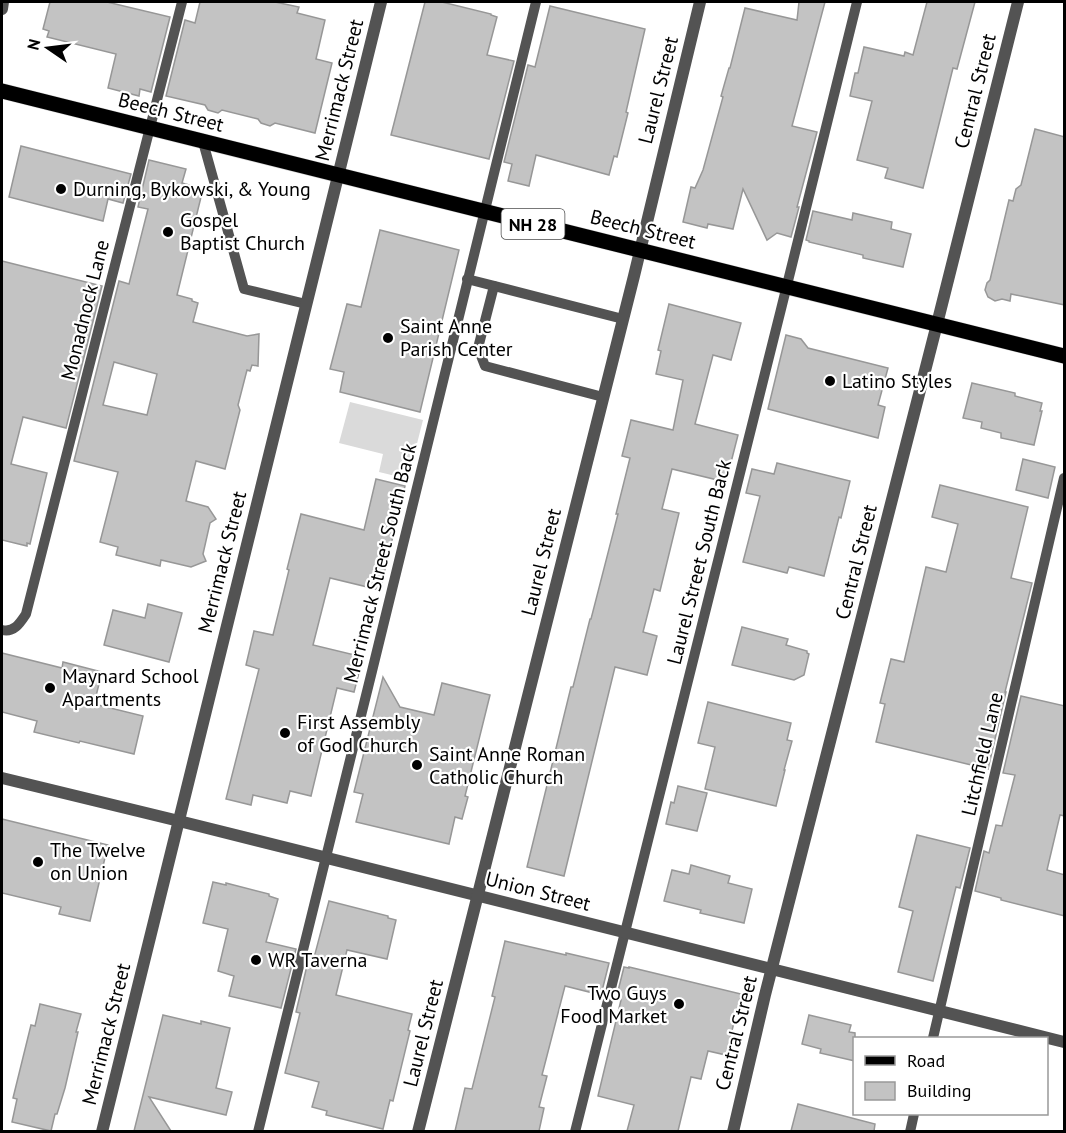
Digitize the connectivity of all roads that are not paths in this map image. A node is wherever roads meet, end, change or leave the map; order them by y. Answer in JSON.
{"nodes":[{"id":1,"x":3,"y":2,"type":"edge"},
{"id":2,"x":182,"y":2,"type":"edge"},
{"id":3,"x":381,"y":2,"type":"edge"},
{"id":4,"x":536,"y":2,"type":"edge"},
{"id":5,"x":700,"y":2,"type":"edge"},
{"id":6,"x":857,"y":2,"type":"edge"},
{"id":7,"x":1017,"y":2,"type":"edge"},
{"id":8,"x":2,"y":9,"type":"edge"},
{"id":9,"x":2,"y":91,"type":"edge"},
{"id":10,"x":150,"y":129,"type":"junction"},
{"id":11,"x":203,"y":142,"type":"junction"},
{"id":12,"x":338,"y":175,"type":"junction"},
{"id":13,"x":483,"y":211,"type":"junction"},
{"id":14,"x":640,"y":250,"type":"junction"},
{"id":15,"x":467,"y":279,"type":"junction"},
{"id":16,"x":494,"y":286,"type":"junction"},
{"id":17,"x":788,"y":287,"type":"junction"},
{"id":18,"x":306,"y":304,"type":"junction"},
{"id":19,"x":623,"y":319,"type":"junction"},
{"id":20,"x":937,"y":324,"type":"junction"},
{"id":21,"x":1065,"y":356,"type":"edge"},
{"id":22,"x":603,"y":397,"type":"junction"},
{"id":23,"x":1065,"y":478,"type":"edge"},
{"id":24,"x":2,"y":630,"type":"edge"},
{"id":25,"x":2,"y":778,"type":"edge"},
{"id":26,"x":179,"y":821,"type":"junction"},
{"id":27,"x":327,"y":858,"type":"junction"},
{"id":28,"x":477,"y":896,"type":"junction"},
{"id":29,"x":624,"y":933,"type":"junction"},
{"id":30,"x":772,"y":969,"type":"junction"},
{"id":31,"x":940,"y":1011,"type":"junction"},
{"id":32,"x":933,"y":1037,"type":"edge"},
{"id":33,"x":1045,"y":1037,"type":"edge"},
{"id":34,"x":1048,"y":1038,"type":"edge"},
{"id":35,"x":1065,"y":1042,"type":"edge"},
{"id":36,"x":914,"y":1115,"type":"edge"},
{"id":37,"x":102,"y":1131,"type":"edge"},
{"id":38,"x":258,"y":1131,"type":"edge"},
{"id":39,"x":418,"y":1131,"type":"edge"},
{"id":40,"x":575,"y":1131,"type":"edge"},
{"id":41,"x":733,"y":1131,"type":"edge"},
{"id":42,"x":910,"y":1131,"type":"edge"}],
"edges":[{"from":1,"to":8,"type":"street"},
{"from":2,"to":10,"type":"lane","name":"Monadnock Lane"},
{"from":3,"to":12,"type":"street","name":"Merrimack Street"},
{"from":4,"to":13,"type":"lane","name":"Merrimack Street South Back"},
{"from":5,"to":14,"type":"street","name":"Laurel Street"},
{"from":6,"to":17,"type":"lane","name":"Laurel Street South Back"},
{"from":7,"to":20,"type":"street","name":"Central Street"},
{"from":9,"to":10,"type":"main road","name":"Beech Street","number":"NH 28"},
{"from":10,"to":11,"type":"main road","name":"Beech Street","number":"NH 28"},
{"from":10,"to":24,"type":"lane","name":"Monadnock Lane"},
{"from":11,"to":12,"type":"main road","name":"Beech Street","number":"NH 28"},
{"from":11,"to":18,"type":"lane"},
{"from":12,"to":13,"type":"main road","name":"Beech Street","number":"NH 28"},
{"from":12,"to":18,"type":"street","name":"Merrimack Street"},
{"from":13,"to":14,"type":"main road","name":"Beech Street","number":"NH 28"},
{"from":13,"to":15,"type":"lane","name":"Merrimack Street South Back"},
{"from":14,"to":17,"type":"main road","name":"Beech Street","number":"NH 28"},
{"from":14,"to":19,"type":"street","name":"Laurel Street"},
{"from":15,"to":16,"type":"lane"},
{"from":15,"to":27,"type":"lane","name":"Merrimack Street South Back"},
{"from":16,"to":19,"type":"lane"},
{"from":16,"to":22,"type":"lane"},
{"from":17,"to":20,"type":"main road","name":"Beech Street","number":"NH 28"},
{"from":17,"to":29,"type":"lane","name":"Laurel Street South Back"},
{"from":18,"to":26,"type":"street","name":"Merrimack Street"},
{"from":19,"to":22,"type":"street","name":"Laurel Street"},
{"from":20,"to":21,"type":"main road","name":"Beech Street","number":"NH 28"},
{"from":20,"to":30,"type":"street","name":"Central Street"},
{"from":22,"to":28,"type":"street","name":"Laurel Street"},
{"from":23,"to":31,"type":"lane","name":"Litchfield Lane"},
{"from":25,"to":26,"type":"street","name":"Union Street"},
{"from":26,"to":27,"type":"street","name":"Union Street"},
{"from":26,"to":37,"type":"street","name":"Merrimack Street"},
{"from":27,"to":28,"type":"street","name":"Union Street"},
{"from":27,"to":38,"type":"lane","name":"Merrimack Street South Back"},
{"from":28,"to":29,"type":"street","name":"Union Street"},
{"from":28,"to":39,"type":"street","name":"Laurel Street"},
{"from":29,"to":30,"type":"street","name":"Union Street"},
{"from":29,"to":40,"type":"lane","name":"Laurel Street South Back"},
{"from":30,"to":31,"type":"street","name":"Union Street"},
{"from":30,"to":41,"type":"street","name":"Central Street"},
{"from":31,"to":32,"type":"lane","name":"Litchfield Lane"},
{"from":31,"to":33,"type":"street","name":"Union Street"},
{"from":34,"to":35,"type":"street","name":"Union Street"},
{"from":36,"to":42,"type":"lane"}]}
